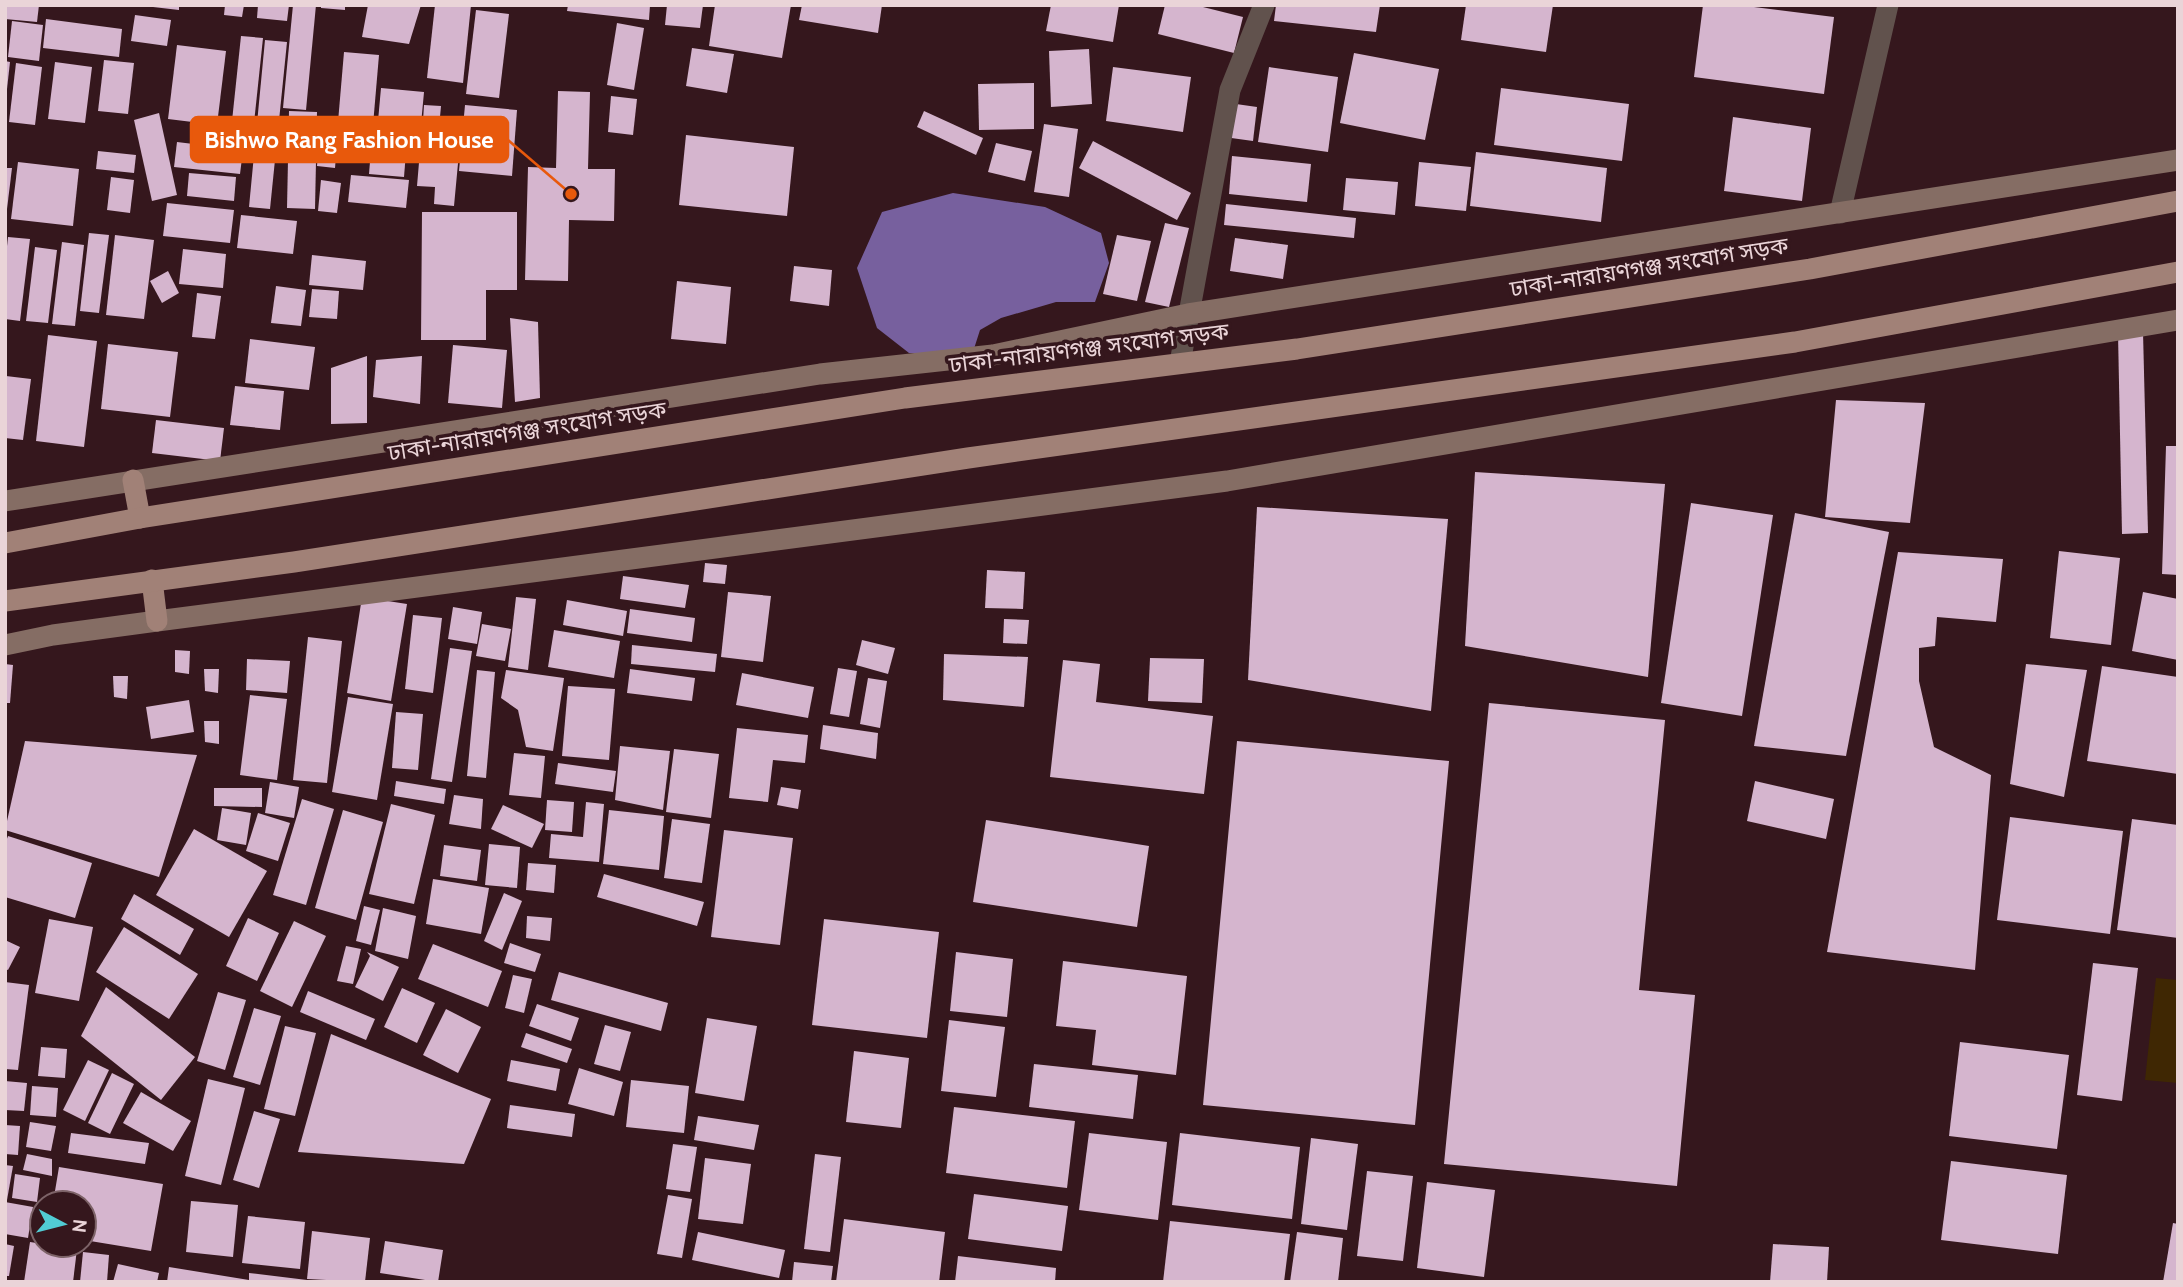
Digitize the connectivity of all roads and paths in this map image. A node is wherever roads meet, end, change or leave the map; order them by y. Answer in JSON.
{"nodes":[{"id":1,"x":1264,"y":5,"type":"edge"},
{"id":2,"x":1888,"y":5,"type":"edge"},
{"id":3,"x":2178,"y":160,"type":"edge"},
{"id":4,"x":2178,"y":201,"type":"edge"},
{"id":5,"x":1840,"y":212,"type":"junction"},
{"id":6,"x":2178,"y":272,"type":"edge"},
{"id":7,"x":1188,"y":314,"type":"junction"},
{"id":8,"x":2178,"y":320,"type":"edge"},
{"id":9,"x":1180,"y":363,"type":"junction"},
{"id":10,"x":133,"y":480,"type":"junction"},
{"id":11,"x":5,"y":501,"type":"edge"},
{"id":12,"x":140,"y":519,"type":"junction"},
{"id":13,"x":5,"y":543,"type":"edge"},
{"id":14,"x":152,"y":580,"type":"junction"},
{"id":15,"x":5,"y":601,"type":"edge"},
{"id":16,"x":157,"y":621,"type":"junction"},
{"id":17,"x":5,"y":645,"type":"edge"}],
"edges":[{"from":1,"to":7,"type":"street"},
{"from":2,"to":5,"type":"street"},
{"from":3,"to":5,"type":"street"},
{"from":4,"to":9,"type":"main road","name":"ঢাকা-নারায়ণগঞ্জ সংযোগ সড়ক"},
{"from":5,"to":7,"type":"street"},
{"from":6,"to":14,"type":"main road"},
{"from":7,"to":9,"type":"street"},
{"from":7,"to":10,"type":"street"},
{"from":8,"to":16,"type":"street"},
{"from":9,"to":12,"type":"main road","name":"ঢাকা-নারায়ণগঞ্জ সংযোগ সড়ক"},
{"from":10,"to":11,"type":"street"},
{"from":10,"to":12,"type":"main road"},
{"from":12,"to":13,"type":"main road","name":"ঢাকা-নারায়ণগঞ্জ সংযোগ সড়ক"},
{"from":14,"to":15,"type":"main road"},
{"from":14,"to":16,"type":"main road"},
{"from":16,"to":17,"type":"street"}]}
